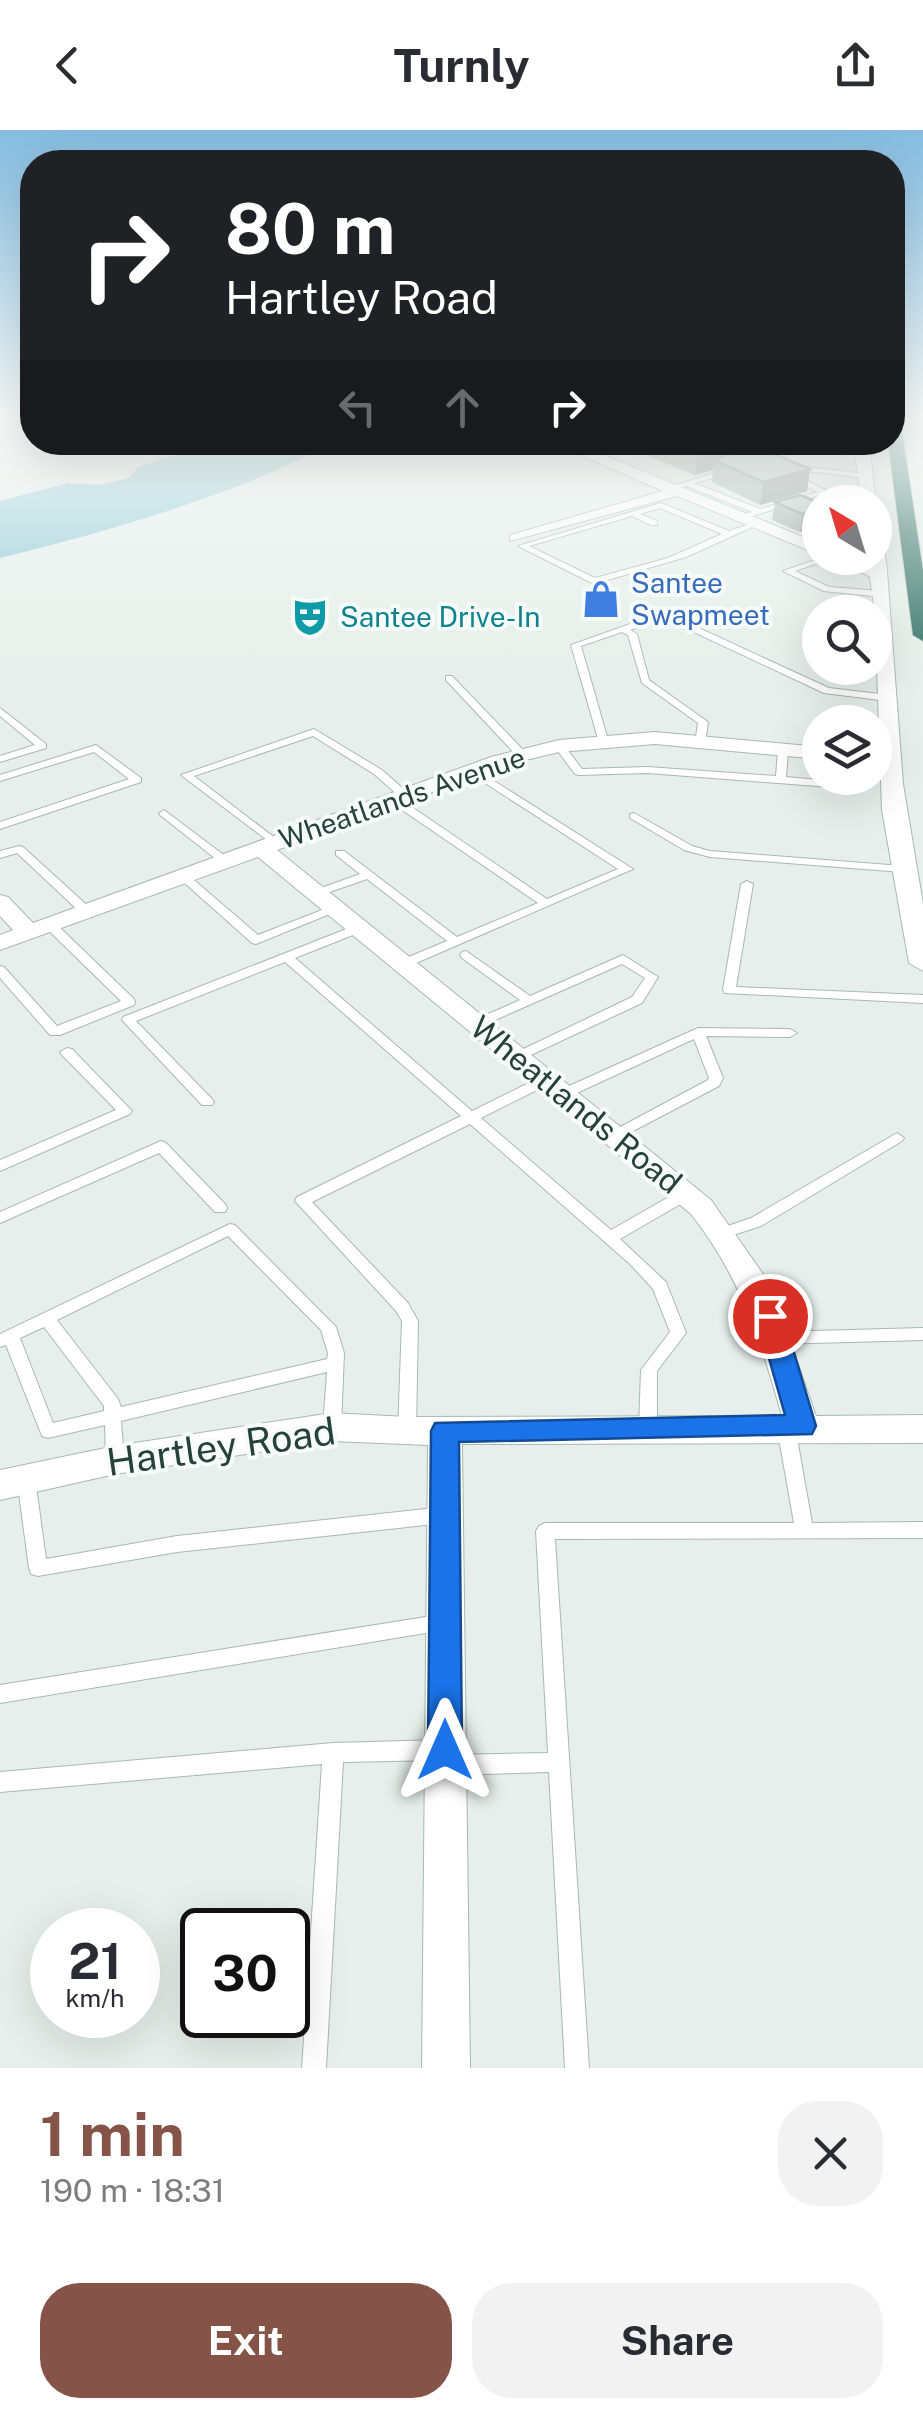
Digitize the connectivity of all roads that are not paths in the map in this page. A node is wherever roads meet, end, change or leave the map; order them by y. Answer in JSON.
{"nodes":[{"id":1,"x":627,"y":503,"type":"edge"},
{"id":2,"x":715,"y":503,"type":"edge"},
{"id":3,"x":793,"y":503,"type":"edge"},
{"id":4,"x":904,"y":503,"type":"edge"},
{"id":5,"x":632,"y":513,"type":"junction"},
{"id":6,"x":752,"y":518,"type":"junction"},
{"id":7,"x":610,"y":520,"type":"junction"},
{"id":8,"x":654,"y":523,"type":"dead end"},
{"id":9,"x":625,"y":526,"type":"dead end"},
{"id":10,"x":726,"y":533,"type":"junction"},
{"id":11,"x":516,"y":538,"type":"dead end"},
{"id":12,"x":802,"y":542,"type":"edge"},
{"id":13,"x":802,"y":566,"type":"edge"},
{"id":14,"x":865,"y":575,"type":"edge"},
{"id":15,"x":879,"y":575,"type":"edge"},
{"id":16,"x":880,"y":584,"type":"junction"},
{"id":17,"x":622,"y":629,"type":"junction"},
{"id":18,"x":923,"y":634,"type":"edge"},
{"id":19,"x":449,"y":678,"type":"dead end"},
{"id":20,"x":888,"y":698,"type":"junction"},
{"id":21,"x":887,"y":705,"type":"edge"},
{"id":22,"x":0,"y":711,"type":"edge"},
{"id":23,"x":602,"y":740,"type":"junction"},
{"id":24,"x":700,"y":744,"type":"junction"},
{"id":25,"x":559,"y":746,"type":"junction"},
{"id":26,"x":783,"y":750,"type":"junction"},
{"id":27,"x":802,"y":752,"type":"edge"},
{"id":28,"x":522,"y":755,"type":"junction"},
{"id":29,"x":0,"y":759,"type":"edge"},
{"id":30,"x":472,"y":770,"type":"junction"},
{"id":31,"x":0,"y":778,"type":"edge"},
{"id":32,"x":781,"y":780,"type":"junction"},
{"id":33,"x":802,"y":782,"type":"edge"},
{"id":34,"x":889,"y":795,"type":"edge"},
{"id":35,"x":399,"y":797,"type":"junction"},
{"id":36,"x":164,"y":813,"type":"dead end"},
{"id":37,"x":634,"y":816,"type":"dead end"},
{"id":38,"x":0,"y":826,"type":"edge"},
{"id":39,"x":268,"y":845,"type":"junction"},
{"id":40,"x":340,"y":853,"type":"dead end"},
{"id":41,"x":0,"y":855,"type":"edge"},
{"id":42,"x":225,"y":861,"type":"junction"},
{"id":43,"x":902,"y":869,"type":"junction"},
{"id":44,"x":368,"y":874,"type":"junction"},
{"id":45,"x":183,"y":876,"type":"junction"},
{"id":46,"x":747,"y":884,"type":"dead end"},
{"id":47,"x":327,"y":901,"type":"junction"},
{"id":48,"x":0,"y":902,"type":"edge"},
{"id":49,"x":546,"y":904,"type":"junction"},
{"id":50,"x":86,"y":912,"type":"junction"},
{"id":51,"x":40,"y":928,"type":"junction"},
{"id":52,"x":359,"y":928,"type":"junction"},
{"id":53,"x":456,"y":942,"type":"junction"},
{"id":54,"x":0,"y":943,"type":"edge"},
{"id":55,"x":466,"y":955,"type":"dead end"},
{"id":56,"x":287,"y":957,"type":"junction"},
{"id":57,"x":923,"y":962,"type":"edge"},
{"id":58,"x":403,"y":964,"type":"junction"},
{"id":59,"x":0,"y":970,"type":"edge"},
{"id":60,"x":923,"y":1000,"type":"edge"},
{"id":61,"x":529,"y":1001,"type":"junction"},
{"id":62,"x":477,"y":1024,"type":"junction"},
{"id":63,"x":698,"y":1032,"type":"junction"},
{"id":64,"x":790,"y":1033,"type":"dead end"},
{"id":65,"x":68,"y":1052,"type":"dead end"},
{"id":66,"x":518,"y":1057,"type":"junction"},
{"id":67,"x":554,"y":1087,"type":"junction"},
{"id":68,"x":207,"y":1102,"type":"dead end"},
{"id":69,"x":472,"y":1117,"type":"junction"},
{"id":70,"x":614,"y":1136,"type":"junction"},
{"id":71,"x":897,"y":1138,"type":"dead end"},
{"id":72,"x":0,"y":1166,"type":"edge"},
{"id":73,"x":686,"y":1194,"type":"junction"},
{"id":74,"x":220,"y":1208,"type":"dead end"},
{"id":75,"x":0,"y":1218,"type":"edge"},
{"id":76,"x":724,"y":1233,"type":"junction"},
{"id":77,"x":610,"y":1237,"type":"junction"},
{"id":78,"x":47,"y":1318,"type":"junction"},
{"id":79,"x":923,"y":1334,"type":"edge"},
{"id":80,"x":776,"y":1338,"type":"junction"},
{"id":81,"x":6,"y":1339,"type":"edge"},
{"id":82,"x":336,"y":1364,"type":"junction"},
{"id":83,"x":112,"y":1416,"type":"junction"},
{"id":84,"x":794,"y":1426,"type":"junction"},
{"id":85,"x":332,"y":1427,"type":"junction"},
{"id":86,"x":648,"y":1428,"type":"junction"},
{"id":87,"x":923,"y":1428,"type":"edge"},
{"id":88,"x":426,"y":1431,"type":"junction"},
{"id":89,"x":115,"y":1460,"type":"junction"},
{"id":90,"x":13,"y":1482,"type":"edge"},
{"id":91,"x":445,"y":1515,"type":"junction"},
{"id":92,"x":804,"y":1530,"type":"junction"},
{"id":93,"x":923,"y":1530,"type":"edge"},
{"id":94,"x":445,"y":1622,"type":"junction"},
{"id":95,"x":0,"y":1694,"type":"edge"},
{"id":96,"x":333,"y":1753,"type":"junction"},
{"id":97,"x":445,"y":1758,"type":"junction"},
{"id":98,"x":559,"y":1762,"type":"junction"},
{"id":99,"x":0,"y":1782,"type":"edge"},
{"id":100,"x":314,"y":2068,"type":"edge"},
{"id":101,"x":446,"y":2068,"type":"edge"},
{"id":102,"x":577,"y":2068,"type":"edge"}],
"edges":[{"from":1,"to":11,"type":"street"},
{"from":2,"to":6,"type":"street"},
{"from":3,"to":6,"type":"lane"},
{"from":4,"to":18,"type":"highway"},
{"from":5,"to":7,"type":"lane"},
{"from":5,"to":8,"type":"lane"},
{"from":5,"to":10,"type":"lane"},
{"from":6,"to":10,"type":"lane"},
{"from":6,"to":12,"type":"street"},
{"from":7,"to":9,"type":"lane"},
{"from":7,"to":10,"type":"lane"},
{"from":13,"to":16,"type":"lane"},
{"from":14,"to":16,"type":"street"},
{"from":15,"to":16,"type":"street"},
{"from":16,"to":20,"type":"street"},
{"from":17,"to":20,"type":"lane"},
{"from":17,"to":23,"type":"lane"},
{"from":17,"to":24,"type":"lane"},
{"from":19,"to":28,"type":"lane"},
{"from":20,"to":21,"type":"street"},
{"from":22,"to":29,"type":"lane"},
{"from":23,"to":24,"type":"street","name":"Wheatlands Avenue"},
{"from":23,"to":25,"type":"street","name":"Wheatlands Avenue"},
{"from":24,"to":26,"type":"street","name":"Wheatlands Avenue"},
{"from":25,"to":28,"type":"street","name":"Wheatlands Avenue"},
{"from":25,"to":32,"type":"lane"},
{"from":26,"to":27,"type":"street","name":"Wheatlands Avenue"},
{"from":26,"to":32,"type":"lane"},
{"from":28,"to":30,"type":"street","name":"Wheatlands Avenue"},
{"from":30,"to":35,"type":"street","name":"Wheatlands Avenue"},
{"from":30,"to":49,"type":"lane"},
{"from":31,"to":38,"type":"lane"},
{"from":32,"to":33,"type":"lane"},
{"from":34,"to":43,"type":"street"},
{"from":35,"to":39,"type":"street","name":"Wheatlands Avenue"},
{"from":35,"to":39,"type":"lane"},
{"from":35,"to":49,"type":"lane"},
{"from":36,"to":42,"type":"lane"},
{"from":37,"to":43,"type":"lane"},
{"from":39,"to":42,"type":"street","name":"Wheatlands Avenue"},
{"from":39,"to":47,"type":"street","name":"Wheatlands Road"},
{"from":40,"to":44,"type":"lane"},
{"from":41,"to":50,"type":"lane"},
{"from":42,"to":45,"type":"street","name":"Wheatlands Avenue"},
{"from":43,"to":57,"type":"street"},
{"from":44,"to":47,"type":"lane"},
{"from":44,"to":53,"type":"lane"},
{"from":45,"to":47,"type":"lane"},
{"from":45,"to":50,"type":"street","name":"Wheatlands Avenue"},
{"from":46,"to":60,"type":"lane"},
{"from":47,"to":52,"type":"street","name":"Wheatlands Road"},
{"from":48,"to":51,"type":"street"},
{"from":49,"to":53,"type":"lane"},
{"from":50,"to":51,"type":"street","name":"Wheatlands Avenue"},
{"from":51,"to":54,"type":"street","name":"Wheatlands Avenue"},
{"from":51,"to":59,"type":"lane"},
{"from":52,"to":56,"type":"lane"},
{"from":52,"to":58,"type":"street","name":"Wheatlands Road"},
{"from":53,"to":58,"type":"lane"},
{"from":55,"to":61,"type":"lane"},
{"from":56,"to":68,"type":"lane"},
{"from":56,"to":69,"type":"lane"},
{"from":58,"to":62,"type":"street","name":"Wheatlands Road"},
{"from":61,"to":62,"type":"lane"},
{"from":61,"to":66,"type":"lane"},
{"from":62,"to":66,"type":"street","name":"Wheatlands Road"},
{"from":63,"to":64,"type":"lane"},
{"from":63,"to":67,"type":"lane"},
{"from":63,"to":70,"type":"lane"},
{"from":65,"to":72,"type":"lane"},
{"from":66,"to":67,"type":"street","name":"Wheatlands Road"},
{"from":67,"to":69,"type":"lane"},
{"from":67,"to":70,"type":"street","name":"Wheatlands Road"},
{"from":69,"to":77,"type":"lane"},
{"from":69,"to":88,"type":"lane"},
{"from":70,"to":73,"type":"street","name":"Wheatlands Road"},
{"from":71,"to":76,"type":"lane"},
{"from":73,"to":76,"type":"street","name":"Wheatlands Road"},
{"from":73,"to":77,"type":"lane"},
{"from":74,"to":75,"type":"lane"},
{"from":76,"to":80,"type":"street","name":"Wheatlands Road"},
{"from":77,"to":86,"type":"lane"},
{"from":78,"to":81,"type":"lane"},
{"from":78,"to":82,"type":"lane"},
{"from":78,"to":83,"type":"lane"},
{"from":79,"to":80,"type":"lane"},
{"from":80,"to":84,"type":"street","name":"Wheatlands Road"},
{"from":81,"to":83,"type":"lane"},
{"from":82,"to":83,"type":"lane"},
{"from":82,"to":85,"type":"lane"},
{"from":83,"to":89,"type":"lane"},
{"from":84,"to":86,"type":"street","name":"Hartley Road"},
{"from":84,"to":87,"type":"street","name":"Hartley Road"},
{"from":84,"to":92,"type":"lane"},
{"from":85,"to":88,"type":"street","name":"Hartley Road"},
{"from":85,"to":89,"type":"street","name":"Hartley Road"},
{"from":86,"to":88,"type":"street","name":"Hartley Road"},
{"from":88,"to":91,"type":"street"},
{"from":89,"to":90,"type":"street","name":"Hartley Road"},
{"from":90,"to":91,"type":"lane"},
{"from":91,"to":94,"type":"street"},
{"from":92,"to":93,"type":"lane"},
{"from":92,"to":98,"type":"lane"},
{"from":94,"to":95,"type":"lane"},
{"from":94,"to":97,"type":"street"},
{"from":96,"to":97,"type":"lane"},
{"from":96,"to":99,"type":"lane"},
{"from":96,"to":100,"type":"lane"},
{"from":97,"to":98,"type":"lane"},
{"from":97,"to":101,"type":"street"},
{"from":98,"to":102,"type":"lane"}]}
